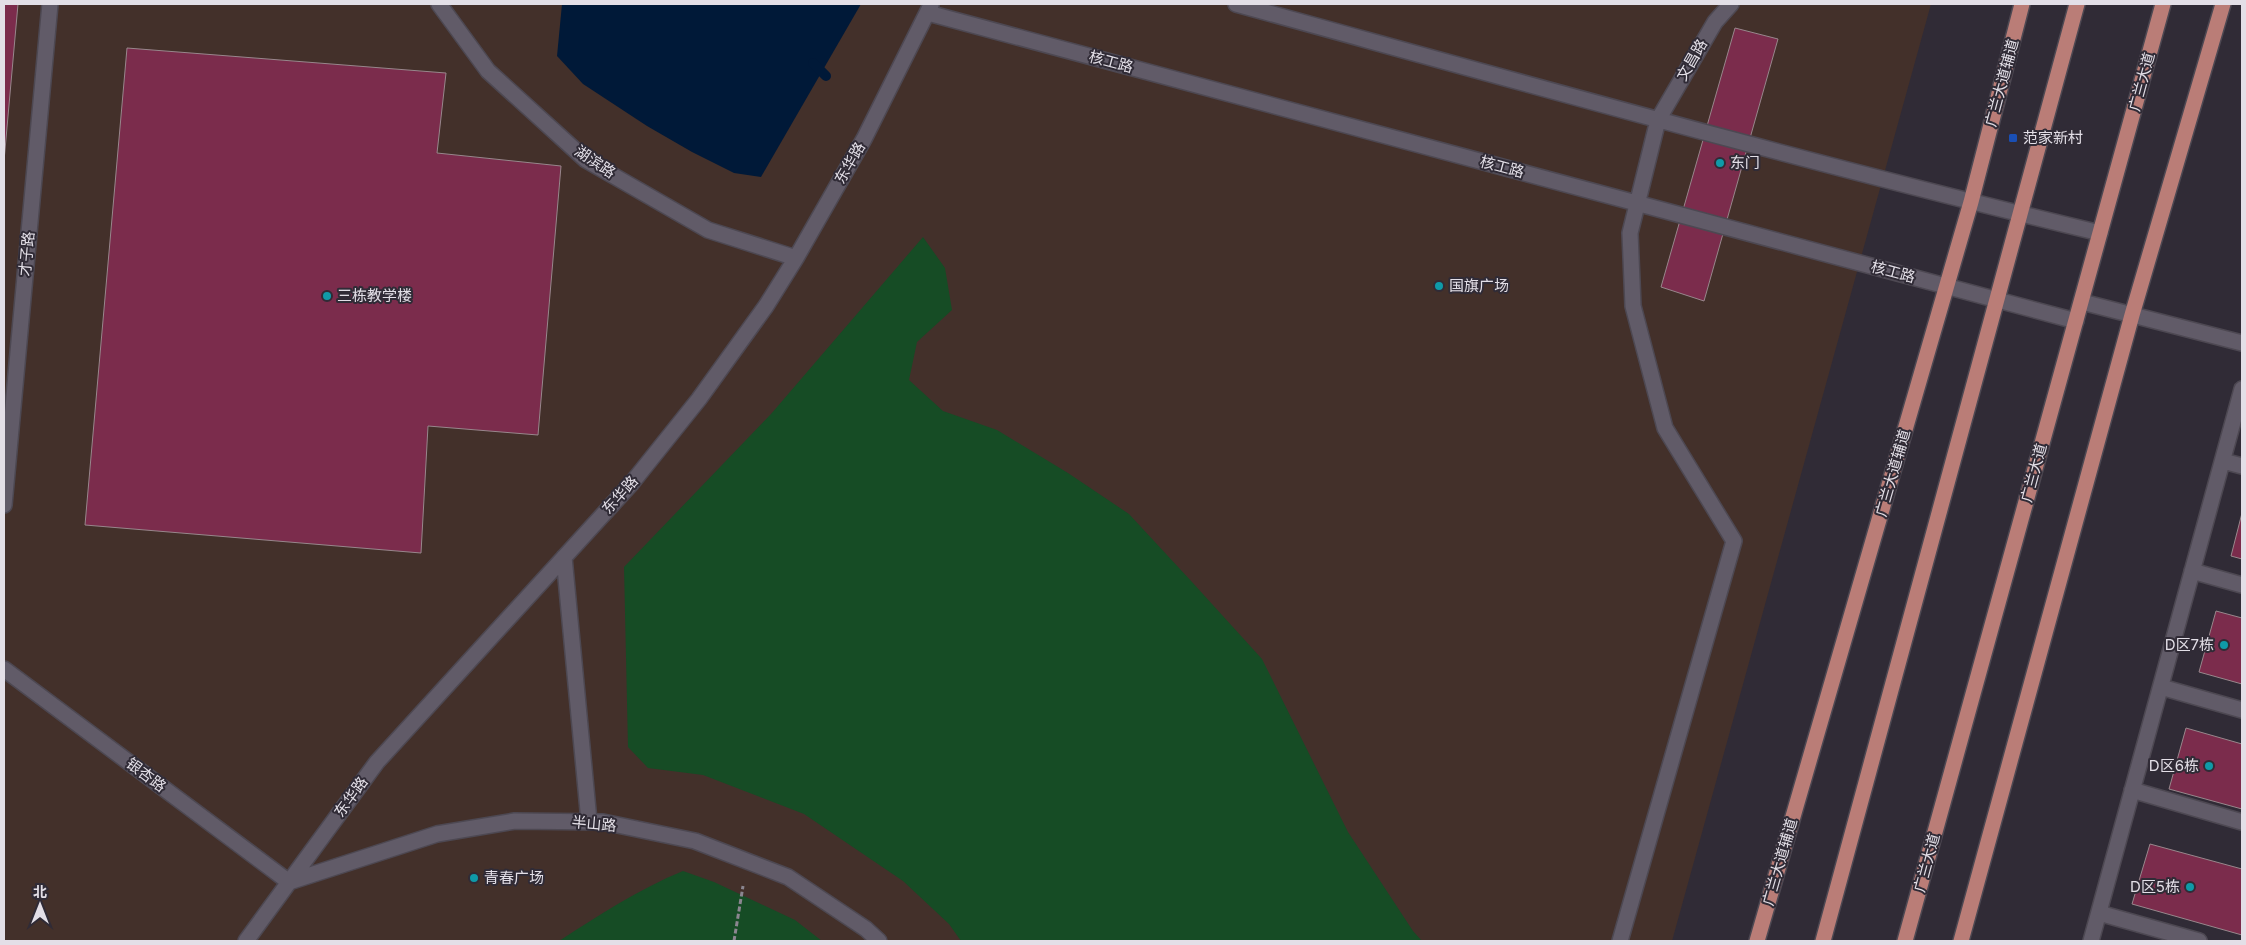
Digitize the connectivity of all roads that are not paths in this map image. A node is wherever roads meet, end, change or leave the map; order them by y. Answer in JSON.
{"nodes":[{"id":1,"x":50,"y":4,"type":"edge"},
{"id":2,"x":439,"y":4,"type":"edge"},
{"id":3,"x":1236,"y":4,"type":"edge"},
{"id":4,"x":1731,"y":4,"type":"edge"},
{"id":5,"x":2022,"y":4,"type":"edge"},
{"id":6,"x":2077,"y":4,"type":"edge"},
{"id":7,"x":2163,"y":4,"type":"edge"},
{"id":8,"x":2223,"y":4,"type":"edge"},
{"id":9,"x":930,"y":8,"type":"edge"},
{"id":10,"x":1658,"y":120,"type":"junction"},
{"id":11,"x":1971,"y":202,"type":"junction"},
{"id":12,"x":1638,"y":203,"type":"junction"},
{"id":13,"x":2021,"y":214,"type":"junction"},
{"id":14,"x":2100,"y":233,"type":"junction"},
{"id":15,"x":796,"y":258,"type":"junction"},
{"id":16,"x":1946,"y":286,"type":"junction"},
{"id":17,"x":1998,"y":300,"type":"junction"},
{"id":18,"x":2082,"y":302,"type":"junction"},
{"id":19,"x":2132,"y":315,"type":"junction"},
{"id":20,"x":2076,"y":321,"type":"junction"},
{"id":21,"x":2242,"y":343,"type":"edge"},
{"id":22,"x":2242,"y":389,"type":"edge"},
{"id":23,"x":2222,"y":461,"type":"junction"},
{"id":24,"x":2242,"y":466,"type":"edge"},
{"id":25,"x":4,"y":505,"type":"edge"},
{"id":26,"x":564,"y":557,"type":"junction"},
{"id":27,"x":2192,"y":571,"type":"junction"},
{"id":28,"x":2242,"y":585,"type":"edge"},
{"id":29,"x":4,"y":669,"type":"edge"},
{"id":30,"x":2161,"y":687,"type":"junction"},
{"id":31,"x":2242,"y":710,"type":"edge"},
{"id":32,"x":2132,"y":790,"type":"junction"},
{"id":33,"x":589,"y":821,"type":"junction"},
{"id":34,"x":2242,"y":822,"type":"edge"},
{"id":35,"x":289,"y":882,"type":"junction"},
{"id":36,"x":2099,"y":913,"type":"junction"},
{"id":37,"x":246,"y":941,"type":"edge"},
{"id":38,"x":879,"y":941,"type":"edge"},
{"id":39,"x":1620,"y":941,"type":"edge"},
{"id":40,"x":1757,"y":941,"type":"edge"},
{"id":41,"x":1823,"y":941,"type":"edge"},
{"id":42,"x":1905,"y":941,"type":"edge"},
{"id":43,"x":1961,"y":941,"type":"edge"},
{"id":44,"x":2091,"y":941,"type":"edge"},
{"id":45,"x":2199,"y":941,"type":"edge"}],
"edges":[{"from":1,"to":25,"type":"street","name":"才子路"},
{"from":2,"to":15,"type":"street","name":"湖滨路"},
{"from":3,"to":10,"type":"street"},
{"from":4,"to":10,"type":"street","name":"文昌路"},
{"from":5,"to":11,"type":"main road","name":"广兰大道辅道"},
{"from":6,"to":13,"type":"main road"},
{"from":7,"to":14,"type":"main road","name":"广兰大道"},
{"from":8,"to":19,"type":"main road"},
{"from":9,"to":12,"type":"street","name":"核工路"},
{"from":9,"to":15,"type":"street","name":"东华路"},
{"from":10,"to":11,"type":"street"},
{"from":10,"to":12,"type":"street","name":"文昌路"},
{"from":11,"to":13,"type":"street"},
{"from":11,"to":16,"type":"main road","name":"广兰大道辅道"},
{"from":12,"to":16,"type":"street","name":"核工路"},
{"from":12,"to":39,"type":"street","name":"文昌路"},
{"from":13,"to":14,"type":"street"},
{"from":13,"to":17,"type":"main road"},
{"from":14,"to":18,"type":"main road","name":"广兰大道"},
{"from":15,"to":26,"type":"street","name":"东华路"},
{"from":16,"to":17,"type":"street","name":"核工路"},
{"from":16,"to":40,"type":"main road","name":"广兰大道辅道"},
{"from":17,"to":20,"type":"street","name":"核工路"},
{"from":17,"to":41,"type":"main road"},
{"from":18,"to":19,"type":"street"},
{"from":18,"to":20,"type":"main road","name":"广兰大道"},
{"from":19,"to":21,"type":"street"},
{"from":19,"to":43,"type":"main road"},
{"from":20,"to":42,"type":"main road","name":"广兰大道"},
{"from":22,"to":23,"type":"street"},
{"from":23,"to":24,"type":"street"},
{"from":23,"to":27,"type":"street"},
{"from":26,"to":33,"type":"street"},
{"from":26,"to":35,"type":"street","name":"东华路"},
{"from":27,"to":28,"type":"street"},
{"from":27,"to":30,"type":"street"},
{"from":29,"to":35,"type":"street","name":"银杏路"},
{"from":30,"to":31,"type":"street"},
{"from":30,"to":32,"type":"street"},
{"from":32,"to":34,"type":"street"},
{"from":32,"to":36,"type":"street"},
{"from":33,"to":35,"type":"street","name":"半山路"},
{"from":33,"to":38,"type":"street","name":"半山路"},
{"from":35,"to":37,"type":"street","name":"东华路"},
{"from":36,"to":44,"type":"street"},
{"from":36,"to":45,"type":"street"}]}
